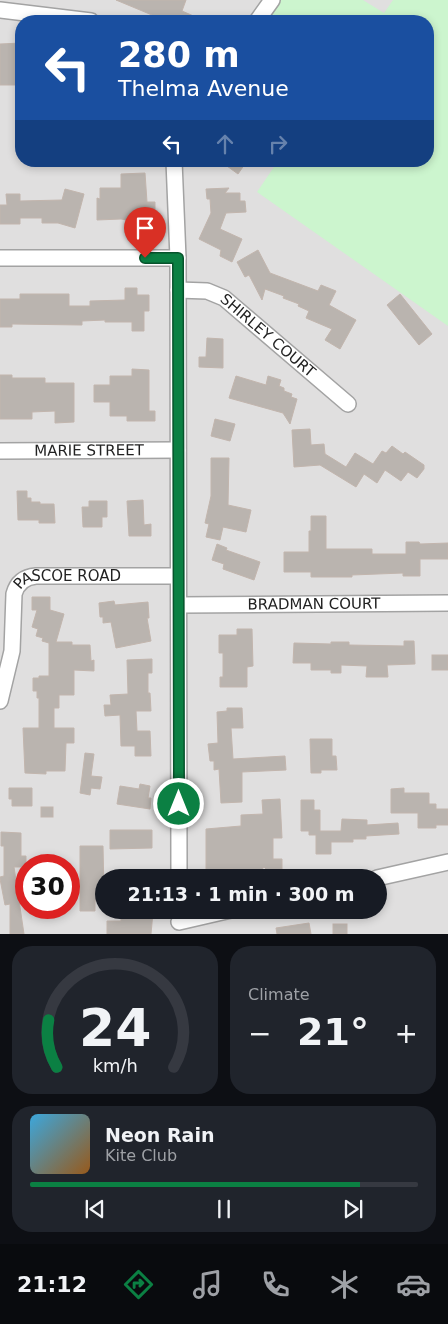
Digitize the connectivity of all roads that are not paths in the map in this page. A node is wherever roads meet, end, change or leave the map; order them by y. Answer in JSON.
{"nodes":[{"id":1,"x":272,"y":0,"type":"edge"},
{"id":2,"x":0,"y":10,"type":"edge"},
{"id":3,"x":41,"y":15,"type":"edge"},
{"id":4,"x":261,"y":15,"type":"edge"},
{"id":5,"x":174,"y":167,"type":"edge"},
{"id":6,"x":0,"y":258,"type":"edge"},
{"id":7,"x":178,"y":258,"type":"junction"},
{"id":8,"x":178,"y":290,"type":"junction"},
{"id":9,"x":348,"y":404,"type":"dead end"},
{"id":10,"x":178,"y":450,"type":"junction"},
{"id":11,"x":0,"y":451,"type":"edge"},
{"id":12,"x":178,"y":576,"type":"junction"},
{"id":13,"x":448,"y":604,"type":"edge"},
{"id":14,"x":180,"y":605,"type":"junction"},
{"id":15,"x":0,"y":701,"type":"edge"},
{"id":16,"x":448,"y":862,"type":"edge"},
{"id":17,"x":179,"y":869,"type":"edge"},
{"id":18,"x":387,"y":876,"type":"edge"},
{"id":19,"x":192,"y":919,"type":"edge"},
{"id":20,"x":179,"y":922,"type":"edge"}],
"edges":[{"from":1,"to":4,"type":"street"},
{"from":2,"to":3,"type":"street"},
{"from":5,"to":7,"type":"street"},
{"from":6,"to":7,"type":"street"},
{"from":7,"to":8,"type":"street"},
{"from":8,"to":9,"type":"street","name":"SHIRLEY COURT"},
{"from":8,"to":10,"type":"street"},
{"from":10,"to":11,"type":"street","name":"MARIE STREET"},
{"from":10,"to":12,"type":"street"},
{"from":12,"to":14,"type":"street"},
{"from":12,"to":15,"type":"street","name":"PASCOE ROAD"},
{"from":13,"to":14,"type":"street","name":"BRADMAN COURT"},
{"from":14,"to":17,"type":"street"},
{"from":16,"to":18,"type":"street"},
{"from":19,"to":20,"type":"street"}]}
